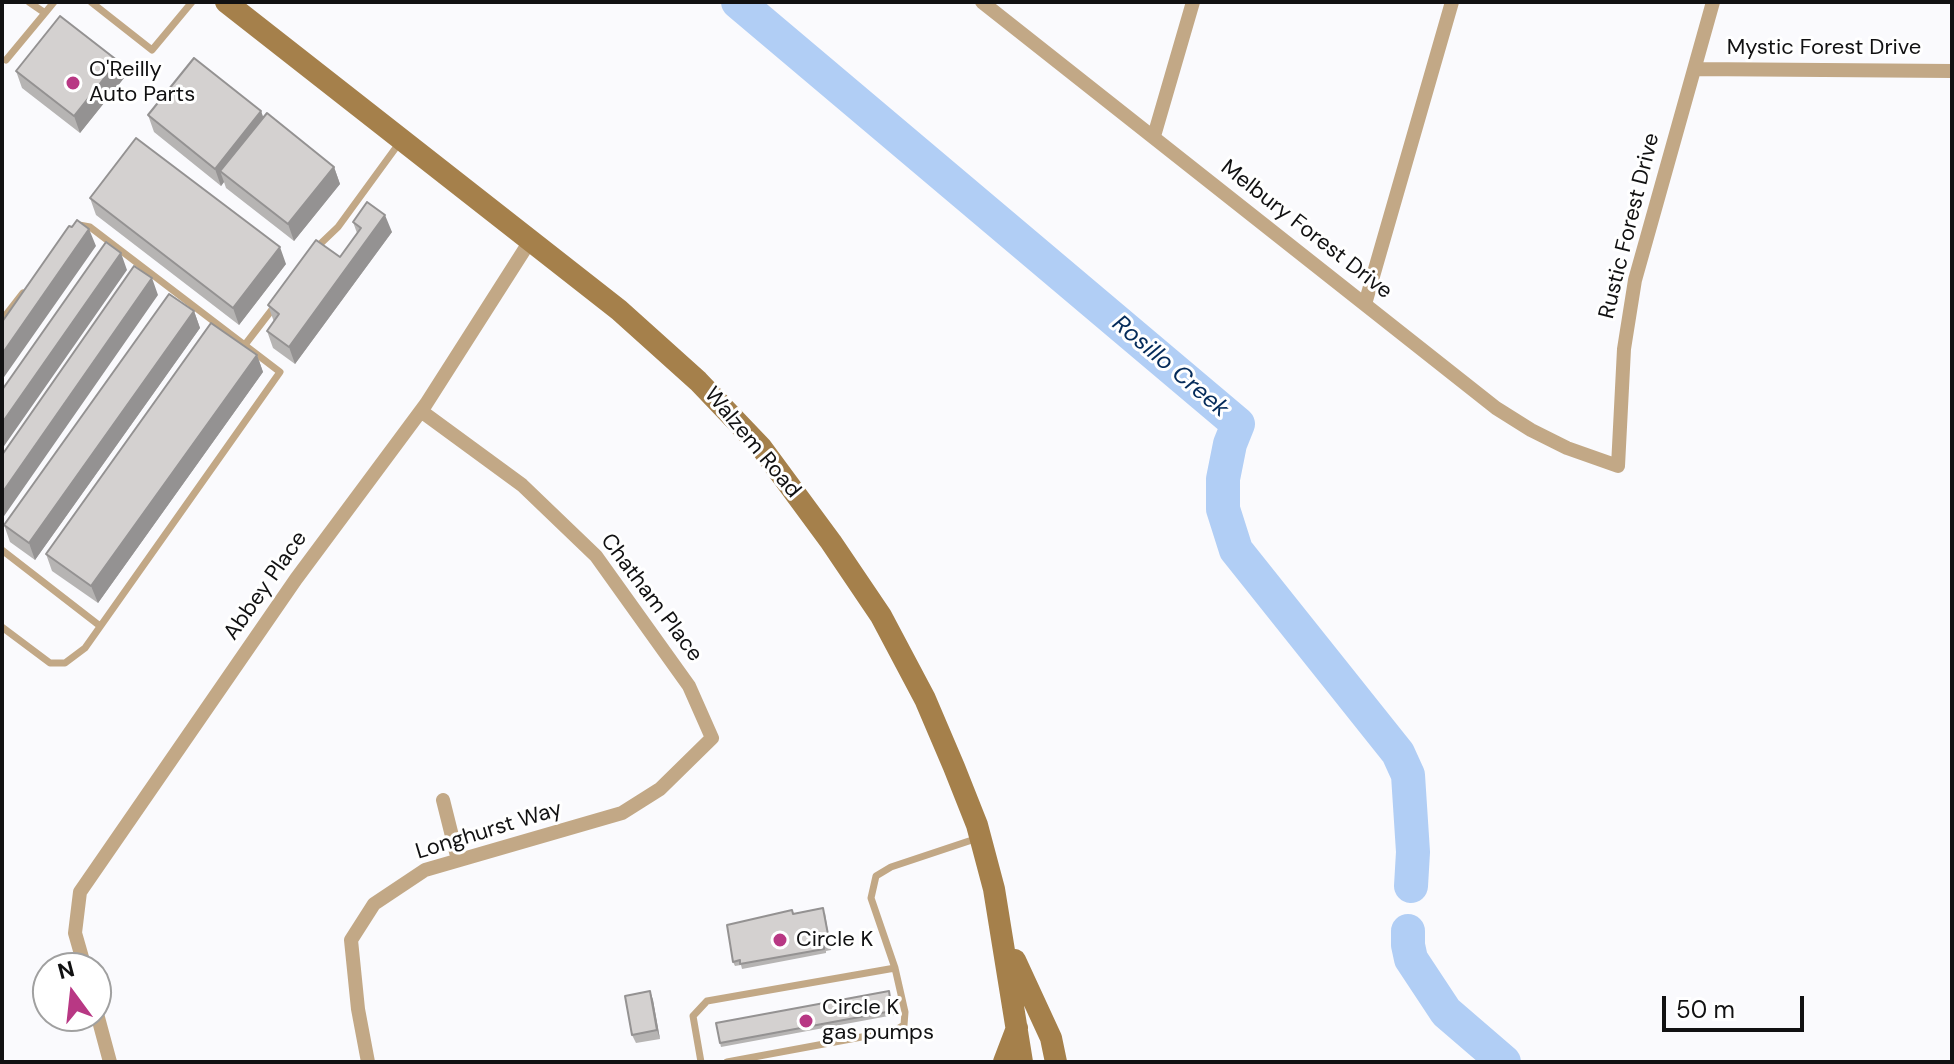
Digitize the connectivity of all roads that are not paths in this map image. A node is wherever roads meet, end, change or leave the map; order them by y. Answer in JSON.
{"nodes":[{"id":1,"x":29,"y":2,"type":"edge"},
{"id":2,"x":54,"y":2,"type":"edge"},
{"id":3,"x":91,"y":2,"type":"edge"},
{"id":4,"x":192,"y":2,"type":"edge"},
{"id":5,"x":226,"y":2,"type":"edge"},
{"id":6,"x":982,"y":2,"type":"edge"},
{"id":7,"x":1193,"y":2,"type":"edge"},
{"id":8,"x":1452,"y":2,"type":"edge"},
{"id":9,"x":1713,"y":2,"type":"edge"},
{"id":10,"x":45,"y":13,"type":"junction"},
{"id":11,"x":6,"y":60,"type":"dead end"},
{"id":12,"x":1695,"y":69,"type":"junction"},
{"id":13,"x":1952,"y":71,"type":"edge"},
{"id":14,"x":1154,"y":136,"type":"junction"},
{"id":15,"x":401,"y":140,"type":"junction"},
{"id":16,"x":69,"y":231,"type":"edge"},
{"id":17,"x":530,"y":241,"type":"junction"},
{"id":18,"x":310,"y":257,"type":"edge"},
{"id":19,"x":31,"y":282,"type":"edge"},
{"id":20,"x":276,"y":304,"type":"edge"},
{"id":21,"x":1365,"y":304,"type":"junction"},
{"id":22,"x":2,"y":320,"type":"edge"},
{"id":23,"x":244,"y":346,"type":"junction"},
{"id":24,"x":421,"y":411,"type":"junction"},
{"id":25,"x":1618,"y":466,"type":"joint"},
{"id":26,"x":2,"y":550,"type":"edge"},
{"id":27,"x":100,"y":626,"type":"junction"},
{"id":28,"x":2,"y":627,"type":"edge"},
{"id":29,"x":712,"y":738,"type":"joint"},
{"id":30,"x":443,"y":800,"type":"dead end"},
{"id":31,"x":980,"y":837,"type":"junction"},
{"id":32,"x":458,"y":860,"type":"junction"},
{"id":33,"x":1002,"y":932,"type":"junction"},
{"id":34,"x":80,"y":952,"type":"edge"},
{"id":35,"x":895,"y":968,"type":"junction"},
{"id":36,"x":1018,"y":1027,"type":"junction"},
{"id":37,"x":102,"y":1032,"type":"edge"},
{"id":38,"x":110,"y":1062,"type":"edge"},
{"id":39,"x":368,"y":1062,"type":"edge"},
{"id":40,"x":701,"y":1062,"type":"edge"},
{"id":41,"x":727,"y":1062,"type":"edge"},
{"id":42,"x":1004,"y":1062,"type":"edge"},
{"id":43,"x":1022,"y":1062,"type":"edge"},
{"id":44,"x":1056,"y":1062,"type":"edge"}],
"edges":[{"from":1,"to":10,"type":"lane"},
{"from":2,"to":10,"type":"lane"},
{"from":3,"to":4,"type":"lane"},
{"from":5,"to":15,"type":"main road","name":"Walzem Road"},
{"from":6,"to":14,"type":"street","name":"Melbury Forest Drive"},
{"from":7,"to":14,"type":"street"},
{"from":8,"to":21,"type":"street"},
{"from":9,"to":12,"type":"street","name":"Rustic Forest Drive"},
{"from":10,"to":11,"type":"lane"},
{"from":12,"to":13,"type":"street","name":"Mystic Forest Drive"},
{"from":12,"to":25,"type":"street","name":"Rustic Forest Drive"},
{"from":14,"to":21,"type":"street","name":"Melbury Forest Drive"},
{"from":15,"to":17,"type":"main road","name":"Walzem Road"},
{"from":15,"to":18,"type":"lane"},
{"from":16,"to":23,"type":"lane"},
{"from":17,"to":24,"type":"street","name":"Abbey Place"},
{"from":17,"to":31,"type":"main road","name":"Walzem Road"},
{"from":19,"to":22,"type":"lane"},
{"from":20,"to":23,"type":"lane"},
{"from":21,"to":25,"type":"street","name":"Melbury Forest Drive"},
{"from":23,"to":27,"type":"lane"},
{"from":24,"to":29,"type":"street","name":"Chatham Place"},
{"from":24,"to":34,"type":"street","name":"Abbey Place"},
{"from":26,"to":27,"type":"lane"},
{"from":27,"to":28,"type":"lane"},
{"from":29,"to":32,"type":"street","name":"Longhurst Way"},
{"from":30,"to":32,"type":"street"},
{"from":31,"to":33,"type":"main road","name":"Walzem Road"},
{"from":31,"to":35,"type":"lane"},
{"from":32,"to":39,"type":"street","name":"Longhurst Way"},
{"from":33,"to":36,"type":"main road","name":"Walzem Road"},
{"from":33,"to":44,"type":"main road"},
{"from":35,"to":40,"type":"lane"},
{"from":35,"to":41,"type":"lane"},
{"from":36,"to":42,"type":"main road"},
{"from":36,"to":43,"type":"main road","name":"Walzem Road"},
{"from":37,"to":38,"type":"street"}]}
